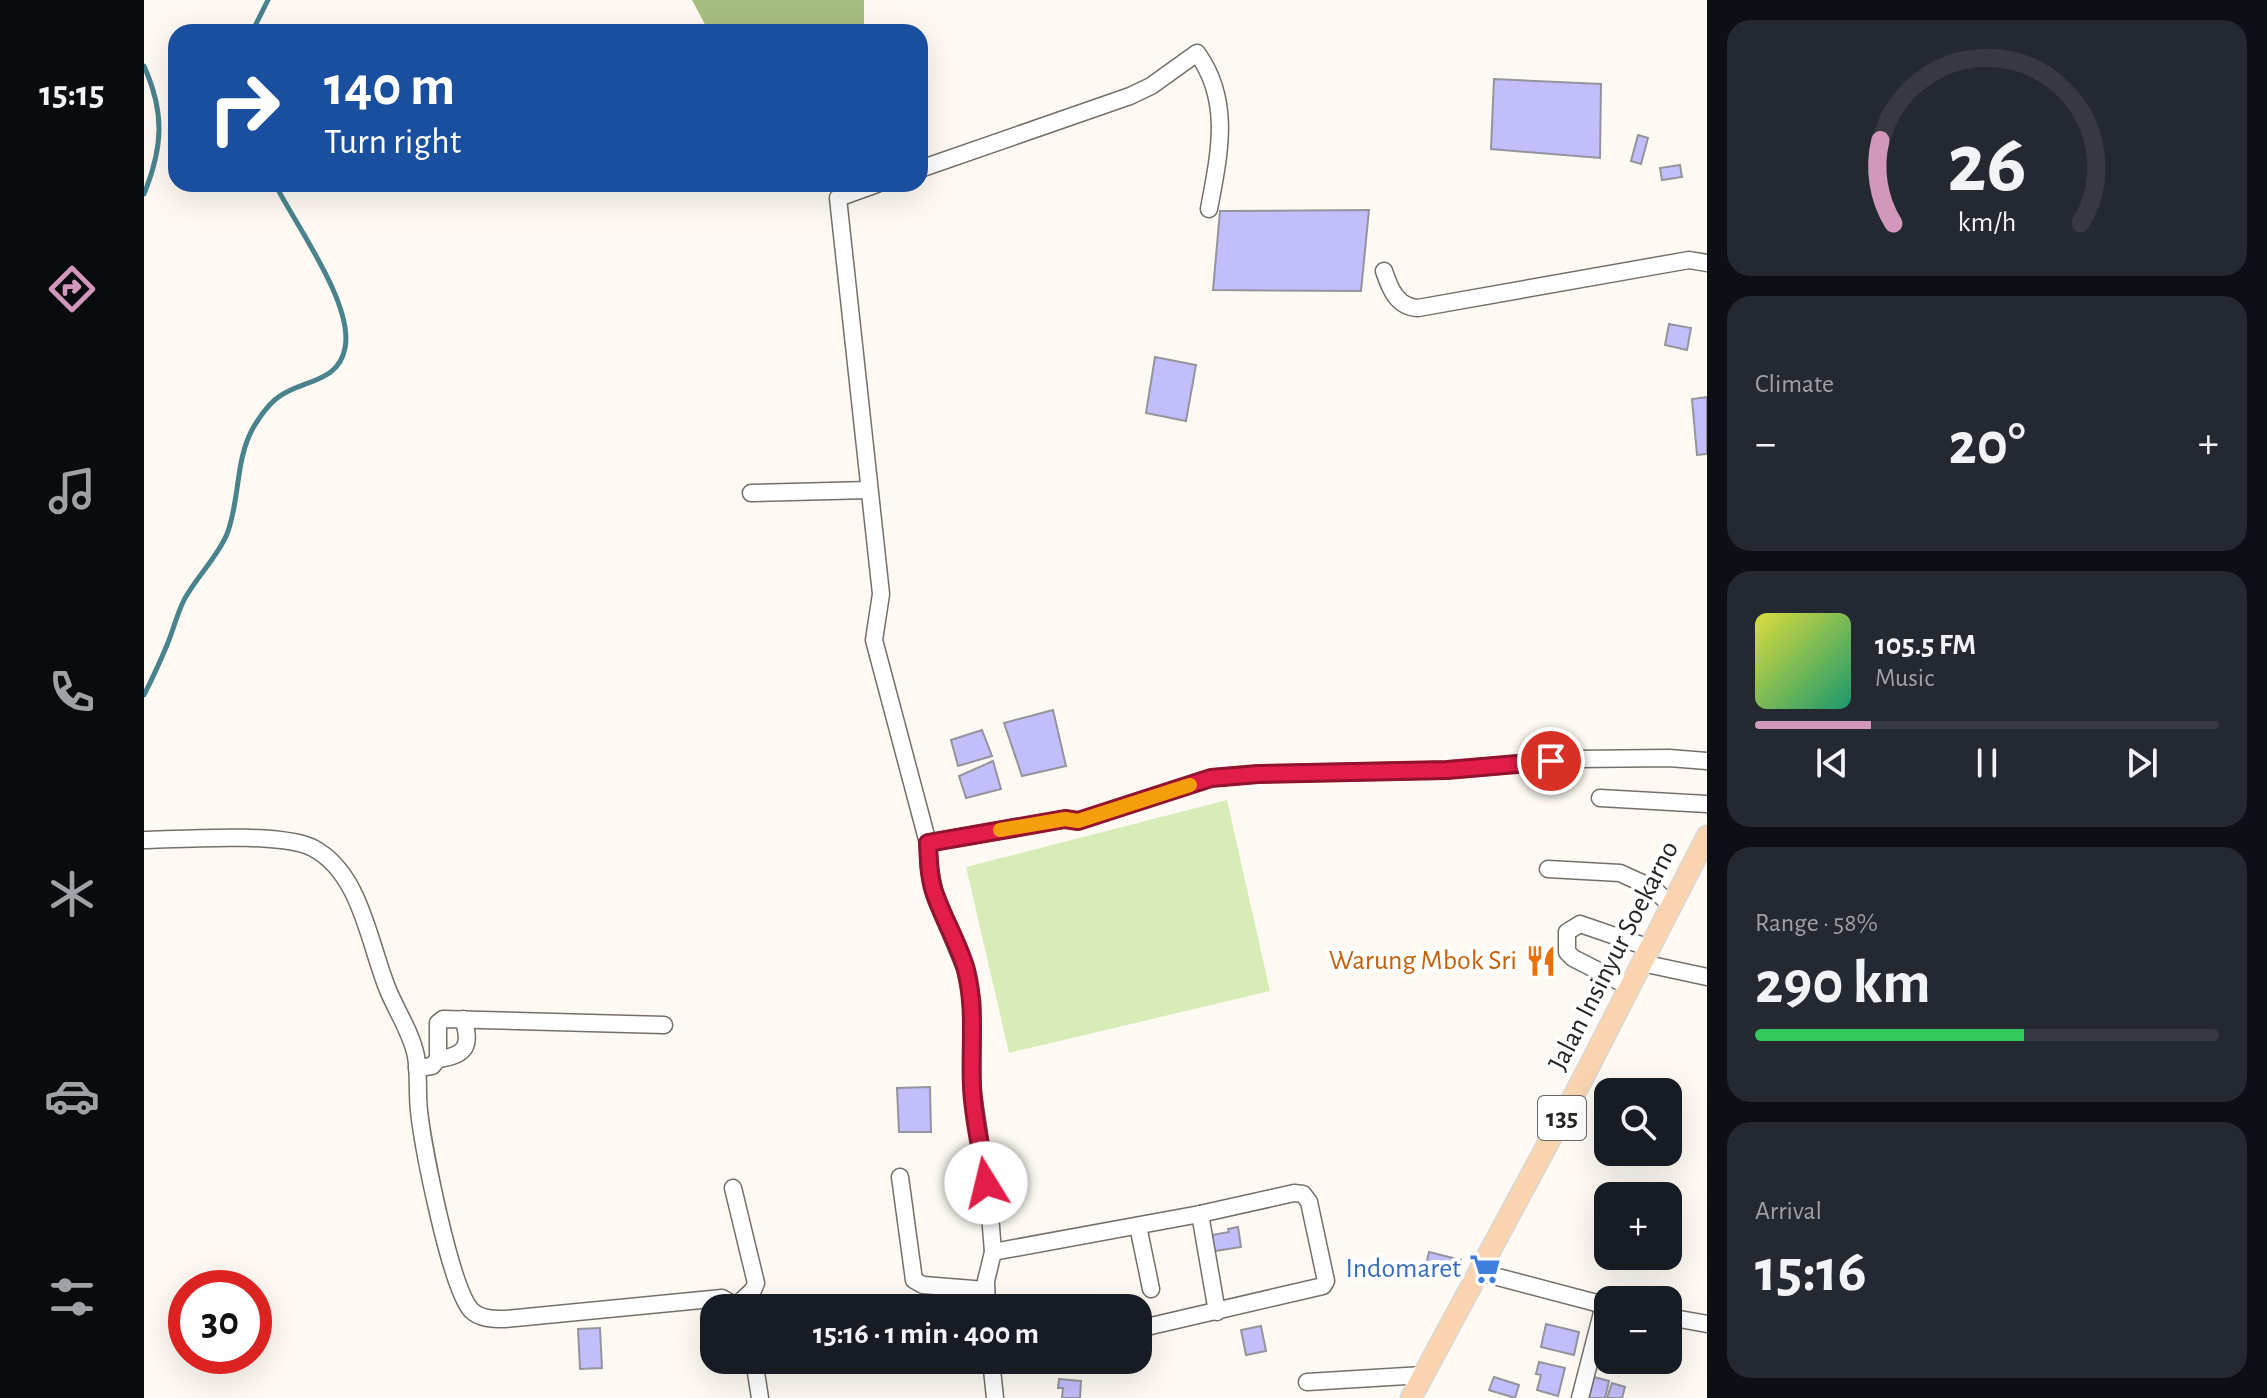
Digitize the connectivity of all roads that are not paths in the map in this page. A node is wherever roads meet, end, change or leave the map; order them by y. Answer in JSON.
{"nodes":[{"id":1,"x":928,"y":166,"type":"edge"},
{"id":2,"x":855,"y":192,"type":"edge"},
{"id":3,"x":1209,"y":209,"type":"dead end"},
{"id":4,"x":1707,"y":263,"type":"edge"},
{"id":5,"x":1384,"y":271,"type":"dead end"},
{"id":6,"x":869,"y":490,"type":"junction"},
{"id":7,"x":751,"y":493,"type":"dead end"},
{"id":8,"x":1707,"y":761,"type":"edge"},
{"id":9,"x":1600,"y":798,"type":"dead end"},
{"id":10,"x":1707,"y":804,"type":"edge"},
{"id":11,"x":1707,"y":836,"type":"edge"},
{"id":12,"x":144,"y":840,"type":"edge"},
{"id":13,"x":928,"y":843,"type":"junction"},
{"id":14,"x":1548,"y":869,"type":"dead end"},
{"id":15,"x":1671,"y":906,"type":"junction"},
{"id":16,"x":1646,"y":956,"type":"junction"},
{"id":17,"x":1707,"y":977,"type":"edge"},
{"id":18,"x":1630,"y":987,"type":"junction"},
{"id":19,"x":463,"y":1019,"type":"junction"},
{"id":20,"x":664,"y":1025,"type":"dead end"},
{"id":21,"x":438,"y":1059,"type":"junction"},
{"id":22,"x":417,"y":1068,"type":"junction"},
{"id":23,"x":900,"y":1177,"type":"dead end"},
{"id":24,"x":733,"y":1188,"type":"dead end"},
{"id":25,"x":1200,"y":1214,"type":"junction"},
{"id":26,"x":1138,"y":1226,"type":"junction"},
{"id":27,"x":993,"y":1252,"type":"junction"},
{"id":28,"x":1479,"y":1272,"type":"junction"},
{"id":29,"x":1151,"y":1289,"type":"dead end"},
{"id":30,"x":986,"y":1290,"type":"junction"},
{"id":31,"x":749,"y":1294,"type":"edge"},
{"id":32,"x":986,"y":1294,"type":"edge"},
{"id":33,"x":700,"y":1299,"type":"edge"},
{"id":34,"x":1594,"y":1303,"type":"edge"},
{"id":35,"x":1217,"y":1312,"type":"junction"},
{"id":36,"x":1682,"y":1320,"type":"edge"},
{"id":37,"x":1707,"y":1324,"type":"edge"},
{"id":38,"x":1152,"y":1326,"type":"edge"},
{"id":39,"x":1594,"y":1348,"type":"edge"},
{"id":40,"x":756,"y":1374,"type":"edge"},
{"id":41,"x":992,"y":1374,"type":"edge"},
{"id":42,"x":1423,"y":1375,"type":"junction"},
{"id":43,"x":1307,"y":1382,"type":"dead end"},
{"id":44,"x":760,"y":1398,"type":"edge"},
{"id":45,"x":995,"y":1398,"type":"edge"},
{"id":46,"x":1411,"y":1398,"type":"edge"},
{"id":47,"x":1580,"y":1398,"type":"edge"}],
"edges":[{"from":1,"to":3,"type":"street"},
{"from":2,"to":6,"type":"street"},
{"from":4,"to":5,"type":"street"},
{"from":6,"to":7,"type":"street"},
{"from":6,"to":13,"type":"street"},
{"from":8,"to":13,"type":"street"},
{"from":9,"to":10,"type":"street"},
{"from":11,"to":15,"type":"main road","name":"Jalan Insinyur Soekarno","number":"135"},
{"from":12,"to":22,"type":"street"},
{"from":13,"to":27,"type":"street"},
{"from":14,"to":15,"type":"street"},
{"from":15,"to":16,"type":"main road","name":"Jalan Insinyur Soekarno","number":"135"},
{"from":16,"to":17,"type":"street"},
{"from":16,"to":18,"type":"main road","name":"Jalan Insinyur Soekarno","number":"135"},
{"from":16,"to":18,"type":"street"},
{"from":18,"to":28,"type":"main road","name":"Jalan Insinyur Soekarno","number":"135"},
{"from":19,"to":20,"type":"street"},
{"from":19,"to":21,"type":"street"},
{"from":19,"to":21,"type":"street"},
{"from":21,"to":22,"type":"street"},
{"from":22,"to":33,"type":"street"},
{"from":23,"to":30,"type":"street"},
{"from":24,"to":31,"type":"street"},
{"from":25,"to":26,"type":"street"},
{"from":25,"to":35,"type":"street"},
{"from":25,"to":35,"type":"street"},
{"from":26,"to":27,"type":"street"},
{"from":26,"to":29,"type":"street"},
{"from":27,"to":30,"type":"street"},
{"from":28,"to":34,"type":"street"},
{"from":28,"to":42,"type":"main road","name":"Jalan Insinyur Soekarno","number":"135"},
{"from":30,"to":32,"type":"street"},
{"from":35,"to":38,"type":"street"},
{"from":36,"to":37,"type":"street"},
{"from":39,"to":47,"type":"street"},
{"from":40,"to":44,"type":"street"},
{"from":41,"to":45,"type":"street"},
{"from":42,"to":43,"type":"street"},
{"from":42,"to":46,"type":"main road","name":"Jalan Insinyur Soekarno","number":"135"}]}
